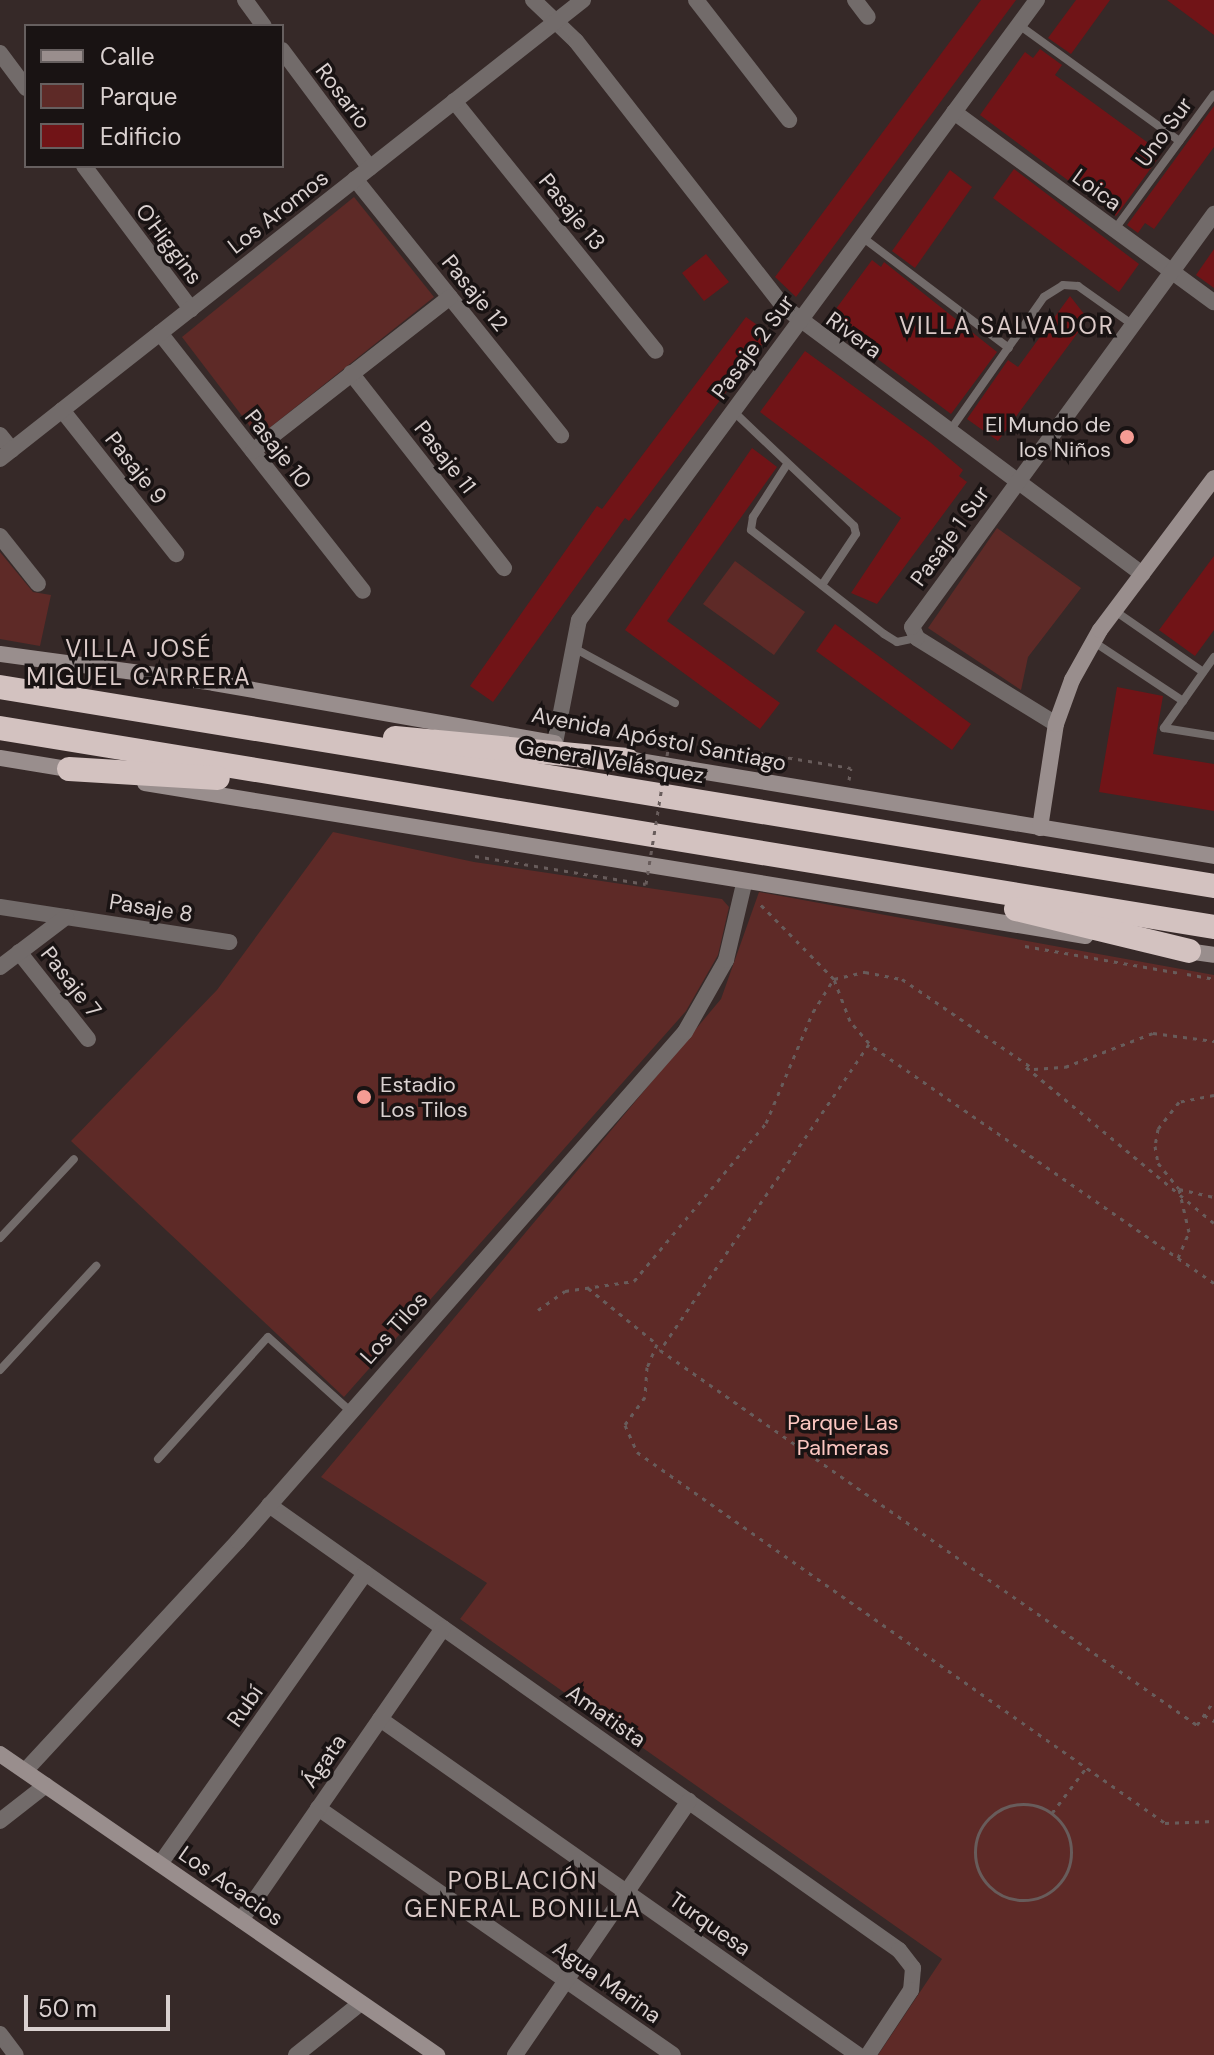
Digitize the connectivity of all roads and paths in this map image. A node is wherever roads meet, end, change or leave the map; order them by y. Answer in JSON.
{"nodes":[{"id":1,"x":245,"y":0,"type":"edge"},
{"id":2,"x":533,"y":0,"type":"edge"},
{"id":3,"x":583,"y":0,"type":"edge"},
{"id":4,"x":696,"y":0,"type":"edge"},
{"id":5,"x":855,"y":0,"type":"edge"},
{"id":6,"x":1037,"y":0,"type":"edge"},
{"id":7,"x":868,"y":17,"type":"dead end"},
{"id":8,"x":555,"y":22,"type":"junction"},
{"id":9,"x":263,"y":24,"type":"edge"},
{"id":10,"x":1019,"y":25,"type":"junction"},
{"id":11,"x":0,"y":53,"type":"edge"},
{"id":12,"x":284,"y":53,"type":"edge"},
{"id":13,"x":24,"y":85,"type":"edge"},
{"id":14,"x":1214,"y":94,"type":"edge"},
{"id":15,"x":454,"y":101,"type":"junction"},
{"id":16,"x":954,"y":112,"type":"junction"},
{"id":17,"x":789,"y":120,"type":"dead end"},
{"id":18,"x":1179,"y":141,"type":"junction"},
{"id":19,"x":85,"y":168,"type":"edge"},
{"id":20,"x":370,"y":168,"type":"junction"},
{"id":21,"x":355,"y":179,"type":"junction"},
{"id":22,"x":1214,"y":214,"type":"edge"},
{"id":23,"x":1115,"y":230,"type":"junction"},
{"id":24,"x":862,"y":237,"type":"junction"},
{"id":25,"x":1172,"y":272,"type":"junction"},
{"id":26,"x":450,"y":297,"type":"junction"},
{"id":27,"x":1214,"y":302,"type":"edge"},
{"id":28,"x":191,"y":309,"type":"junction"},
{"id":29,"x":799,"y":322,"type":"junction"},
{"id":30,"x":1133,"y":325,"type":"junction"},
{"id":31,"x":160,"y":333,"type":"junction"},
{"id":32,"x":1009,"y":348,"type":"junction"},
{"id":33,"x":656,"y":351,"type":"dead end"},
{"id":34,"x":351,"y":373,"type":"junction"},
{"id":35,"x":62,"y":410,"type":"junction"},
{"id":36,"x":733,"y":411,"type":"junction"},
{"id":37,"x":949,"y":432,"type":"junction"},
{"id":38,"x":0,"y":435,"type":"edge"},
{"id":39,"x":561,"y":435,"type":"dead end"},
{"id":40,"x":253,"y":451,"type":"junction"},
{"id":41,"x":6,"y":455,"type":"edge"},
{"id":42,"x":786,"y":466,"type":"junction"},
{"id":43,"x":1214,"y":478,"type":"edge"},
{"id":44,"x":1017,"y":482,"type":"junction"},
{"id":45,"x":0,"y":536,"type":"edge"},
{"id":46,"x":176,"y":554,"type":"dead end"},
{"id":47,"x":504,"y":568,"type":"dead end"},
{"id":48,"x":1142,"y":574,"type":"junction"},
{"id":49,"x":38,"y":584,"type":"dead end"},
{"id":50,"x":822,"y":585,"type":"junction"},
{"id":51,"x":363,"y":591,"type":"dead end"},
{"id":52,"x":1115,"y":610,"type":"junction"},
{"id":53,"x":917,"y":638,"type":"junction"},
{"id":54,"x":1093,"y":641,"type":"junction"},
{"id":55,"x":572,"y":647,"type":"junction"},
{"id":56,"x":0,"y":654,"type":"edge"},
{"id":57,"x":1214,"y":657,"type":"edge"},
{"id":58,"x":1203,"y":672,"type":"junction"},
{"id":59,"x":0,"y":687,"type":"edge"},
{"id":60,"x":1183,"y":701,"type":"junction"},
{"id":61,"x":675,"y":703,"type":"dead end"},
{"id":62,"x":1056,"y":724,"type":"junction"},
{"id":63,"x":0,"y":728,"type":"edge"},
{"id":64,"x":264,"y":730,"type":"junction"},
{"id":65,"x":1214,"y":736,"type":"edge"},
{"id":66,"x":555,"y":743,"type":"junction"},
{"id":67,"x":0,"y":758,"type":"edge"},
{"id":68,"x":627,"y":760,"type":"junction"},
{"id":69,"x":851,"y":768,"type":"dead end"},
{"id":70,"x":69,"y":769,"type":"junction"},
{"id":71,"x":330,"y":782,"type":"junction"},
{"id":72,"x":1040,"y":828,"type":"junction"},
{"id":73,"x":475,"y":856,"type":"dead end"},
{"id":74,"x":1214,"y":856,"type":"edge"},
{"id":75,"x":843,"y":866,"type":"junction"},
{"id":76,"x":744,"y":884,"type":"junction"},
{"id":77,"x":1214,"y":886,"type":"edge"},
{"id":78,"x":757,"y":901,"type":"dead end"},
{"id":79,"x":0,"y":907,"type":"edge"},
{"id":80,"x":66,"y":917,"type":"junction"},
{"id":81,"x":1214,"y":927,"type":"edge"},
{"id":82,"x":229,"y":942,"type":"dead end"},
{"id":83,"x":1189,"y":951,"type":"junction"},
{"id":84,"x":19,"y":952,"type":"junction"},
{"id":85,"x":1214,"y":955,"type":"edge"},
{"id":86,"x":0,"y":967,"type":"edge"},
{"id":87,"x":834,"y":979,"type":"junction"},
{"id":88,"x":88,"y":1039,"type":"dead end"},
{"id":89,"x":1214,"y":1041,"type":"edge"},
{"id":90,"x":869,"y":1044,"type":"junction"},
{"id":91,"x":1023,"y":1065,"type":"junction"},
{"id":92,"x":1214,"y":1095,"type":"edge"},
{"id":93,"x":74,"y":1159,"type":"dead end"},
{"id":94,"x":1179,"y":1189,"type":"junction"},
{"id":95,"x":1214,"y":1197,"type":"edge"},
{"id":96,"x":1182,"y":1200,"type":"junction"},
{"id":97,"x":1214,"y":1223,"type":"edge"},
{"id":98,"x":0,"y":1238,"type":"edge"},
{"id":99,"x":1178,"y":1258,"type":"junction"},
{"id":100,"x":96,"y":1266,"type":"dead end"},
{"id":101,"x":1214,"y":1283,"type":"edge"},
{"id":102,"x":588,"y":1288,"type":"junction"},
{"id":103,"x":538,"y":1310,"type":"dead end"},
{"id":104,"x":0,"y":1370,"type":"edge"},
{"id":105,"x":349,"y":1410,"type":"junction"},
{"id":106,"x":158,"y":1459,"type":"dead end"},
{"id":107,"x":269,"y":1505,"type":"junction"},
{"id":108,"x":365,"y":1573,"type":"junction"},
{"id":109,"x":443,"y":1628,"type":"junction"},
{"id":110,"x":1214,"y":1701,"type":"edge"},
{"id":111,"x":1204,"y":1715,"type":"junction"},
{"id":112,"x":380,"y":1719,"type":"junction"},
{"id":113,"x":1214,"y":1721,"type":"edge"},
{"id":114,"x":0,"y":1754,"type":"edge"},
{"id":115,"x":1086,"y":1768,"type":"junction"},
{"id":116,"x":25,"y":1771,"type":"junction"},
{"id":117,"x":46,"y":1785,"type":"junction"},
{"id":118,"x":689,"y":1801,"type":"junction"},
{"id":119,"x":318,"y":1808,"type":"junction"},
{"id":120,"x":1052,"y":1813,"type":"junction"},
{"id":121,"x":0,"y":1821,"type":"edge"},
{"id":122,"x":1214,"y":1821,"type":"edge"},
{"id":123,"x":160,"y":1864,"type":"junction"},
{"id":124,"x":626,"y":1893,"type":"junction"},
{"id":125,"x":241,"y":1920,"type":"junction"},
{"id":126,"x":566,"y":1981,"type":"junction"},
{"id":127,"x":361,"y":2003,"type":"junction"},
{"id":128,"x":0,"y":2034,"type":"edge"},
{"id":129,"x":16,"y":2055,"type":"edge"},
{"id":130,"x":296,"y":2055,"type":"edge"},
{"id":131,"x":437,"y":2055,"type":"edge"},
{"id":132,"x":515,"y":2055,"type":"edge"},
{"id":133,"x":673,"y":2055,"type":"edge"},
{"id":134,"x":858,"y":2055,"type":"edge"},
{"id":135,"x":868,"y":2055,"type":"edge"}],
"edges":[{"from":1,"to":9,"type":"street"},
{"from":2,"to":8,"type":"street","name":"Rivera"},
{"from":3,"to":8,"type":"street","name":"Los Aromos"},
{"from":4,"to":17,"type":"street"},
{"from":5,"to":7,"type":"street"},
{"from":6,"to":10,"type":"street","name":"Pasaje 2 Sur"},
{"from":8,"to":15,"type":"street","name":"Los Aromos"},
{"from":8,"to":29,"type":"street","name":"Rivera"},
{"from":10,"to":16,"type":"street","name":"Pasaje 2 Sur"},
{"from":10,"to":18,"type":"lane"},
{"from":11,"to":13,"type":"street"},
{"from":12,"to":20,"type":"street","name":"Rosario"},
{"from":14,"to":18,"type":"lane","name":"Uno Sur"},
{"from":15,"to":20,"type":"street","name":"Los Aromos"},
{"from":15,"to":33,"type":"street","name":"Pasaje 13"},
{"from":16,"to":23,"type":"street","name":"Loica"},
{"from":16,"to":24,"type":"street","name":"Pasaje 2 Sur"},
{"from":18,"to":23,"type":"lane","name":"Uno Sur"},
{"from":19,"to":28,"type":"street","name":"O'Higgins"},
{"from":20,"to":21,"type":"street","name":"Los Aromos"},
{"from":21,"to":26,"type":"street","name":"Pasaje 12"},
{"from":21,"to":28,"type":"street","name":"Los Aromos"},
{"from":22,"to":25,"type":"street","name":"Pasaje 1 Sur"},
{"from":23,"to":25,"type":"street","name":"Loica"},
{"from":24,"to":29,"type":"street","name":"Pasaje 2 Sur"},
{"from":24,"to":32,"type":"lane"},
{"from":25,"to":27,"type":"street","name":"Loica"},
{"from":25,"to":30,"type":"street","name":"Pasaje 1 Sur"},
{"from":26,"to":34,"type":"street"},
{"from":26,"to":39,"type":"street","name":"Pasaje 12"},
{"from":28,"to":31,"type":"street","name":"Los Aromos"},
{"from":29,"to":36,"type":"street","name":"Pasaje 2 Sur"},
{"from":29,"to":37,"type":"street","name":"Rivera"},
{"from":30,"to":32,"type":"lane"},
{"from":30,"to":44,"type":"street","name":"Pasaje 1 Sur"},
{"from":31,"to":35,"type":"street","name":"Los Aromos"},
{"from":31,"to":40,"type":"street","name":"Pasaje 10"},
{"from":32,"to":37,"type":"lane"},
{"from":34,"to":40,"type":"street"},
{"from":34,"to":47,"type":"street","name":"Pasaje 11"},
{"from":35,"to":41,"type":"street","name":"Los Aromos"},
{"from":35,"to":46,"type":"street","name":"Pasaje 9"},
{"from":36,"to":42,"type":"lane"},
{"from":36,"to":55,"type":"street","name":"Pasaje 2 Sur"},
{"from":37,"to":44,"type":"street","name":"Rivera"},
{"from":38,"to":41,"type":"street"},
{"from":40,"to":51,"type":"street","name":"Pasaje 10"},
{"from":42,"to":50,"type":"lane"},
{"from":42,"to":50,"type":"lane"},
{"from":43,"to":48,"type":"main road"},
{"from":44,"to":48,"type":"street","name":"Rivera"},
{"from":44,"to":53,"type":"street","name":"Pasaje 1 Sur"},
{"from":45,"to":49,"type":"street"},
{"from":48,"to":52,"type":"main road"},
{"from":50,"to":53,"type":"lane"},
{"from":52,"to":54,"type":"main road"},
{"from":52,"to":58,"type":"lane"},
{"from":53,"to":62,"type":"street"},
{"from":54,"to":60,"type":"lane"},
{"from":54,"to":62,"type":"main road"},
{"from":55,"to":61,"type":"lane"},
{"from":55,"to":66,"type":"street","name":"Pasaje 2 Sur"},
{"from":56,"to":66,"type":"main road","name":"Avenida Apóstol Santiago"},
{"from":57,"to":58,"type":"lane"},
{"from":58,"to":60,"type":"lane"},
{"from":59,"to":64,"type":"highway","name":"General Velásquez"},
{"from":60,"to":65,"type":"lane"},
{"from":62,"to":72,"type":"main road"},
{"from":63,"to":71,"type":"highway"},
{"from":64,"to":68,"type":"highway"},
{"from":64,"to":77,"type":"highway","name":"General Velásquez"},
{"from":66,"to":68,"type":"main road","name":"Avenida Apóstol Santiago"},
{"from":67,"to":70,"type":"main road"},
{"from":68,"to":72,"type":"main road","name":"Avenida Apóstol Santiago"},
{"from":69,"to":73,"type":"path","bridge":true},
{"from":70,"to":71,"type":"highway"},
{"from":70,"to":76,"type":"main road"},
{"from":71,"to":75,"type":"highway"},
{"from":72,"to":74,"type":"main road","name":"Avenida Apóstol Santiago"},
{"from":75,"to":81,"type":"highway"},
{"from":75,"to":83,"type":"highway"},
{"from":76,"to":83,"type":"main road"},
{"from":76,"to":105,"type":"street","name":"Los Tilos"},
{"from":78,"to":87,"type":"path"},
{"from":79,"to":80,"type":"street","name":"Pasaje 8"},
{"from":80,"to":82,"type":"street","name":"Pasaje 8"},
{"from":80,"to":84,"type":"street"},
{"from":83,"to":85,"type":"main road"},
{"from":84,"to":86,"type":"street"},
{"from":84,"to":88,"type":"street","name":"Pasaje 7"},
{"from":87,"to":90,"type":"path"},
{"from":87,"to":91,"type":"path"},
{"from":87,"to":102,"type":"path"},
{"from":89,"to":91,"type":"path"},
{"from":90,"to":99,"type":"path"},
{"from":90,"to":111,"type":"path"},
{"from":91,"to":96,"type":"path"},
{"from":92,"to":94,"type":"path"},
{"from":93,"to":98,"type":"lane"},
{"from":94,"to":95,"type":"path"},
{"from":94,"to":96,"type":"path"},
{"from":96,"to":97,"type":"path"},
{"from":96,"to":99,"type":"path"},
{"from":99,"to":101,"type":"path"},
{"from":100,"to":104,"type":"lane"},
{"from":102,"to":103,"type":"path"},
{"from":102,"to":115,"type":"path"},
{"from":105,"to":106,"type":"lane"},
{"from":105,"to":107,"type":"street","name":"Los Tilos"},
{"from":107,"to":108,"type":"street","name":"Amatista"},
{"from":107,"to":116,"type":"street","name":"Los Tilos"},
{"from":108,"to":109,"type":"street","name":"Amatista"},
{"from":108,"to":123,"type":"street","name":"Rubí"},
{"from":109,"to":112,"type":"street","name":"Ágata"},
{"from":109,"to":118,"type":"street","name":"Amatista"},
{"from":110,"to":111,"type":"path"},
{"from":111,"to":113,"type":"path"},
{"from":112,"to":119,"type":"street","name":"Ágata"},
{"from":112,"to":124,"type":"street","name":"Turquesa"},
{"from":114,"to":116,"type":"main road","name":"Los Acacios"},
{"from":115,"to":120,"type":"path"},
{"from":115,"to":122,"type":"path"},
{"from":116,"to":117,"type":"main road","name":"Los Acacios"},
{"from":117,"to":121,"type":"street"},
{"from":117,"to":123,"type":"main road","name":"Los Acacios"},
{"from":118,"to":124,"type":"street"},
{"from":118,"to":135,"type":"street","name":"Amatista"},
{"from":119,"to":125,"type":"street","name":"Ágata"},
{"from":119,"to":126,"type":"street","name":"Agua Marina"},
{"from":120,"to":120,"type":"path"},
{"from":123,"to":125,"type":"main road","name":"Los Acacios"},
{"from":124,"to":126,"type":"street"},
{"from":124,"to":134,"type":"street","name":"Turquesa"},
{"from":125,"to":127,"type":"main road","name":"Los Acacios"},
{"from":126,"to":132,"type":"street"},
{"from":126,"to":133,"type":"street","name":"Agua Marina"},
{"from":127,"to":130,"type":"street"},
{"from":127,"to":131,"type":"main road","name":"Los Acacios"},
{"from":128,"to":129,"type":"street"}]}
